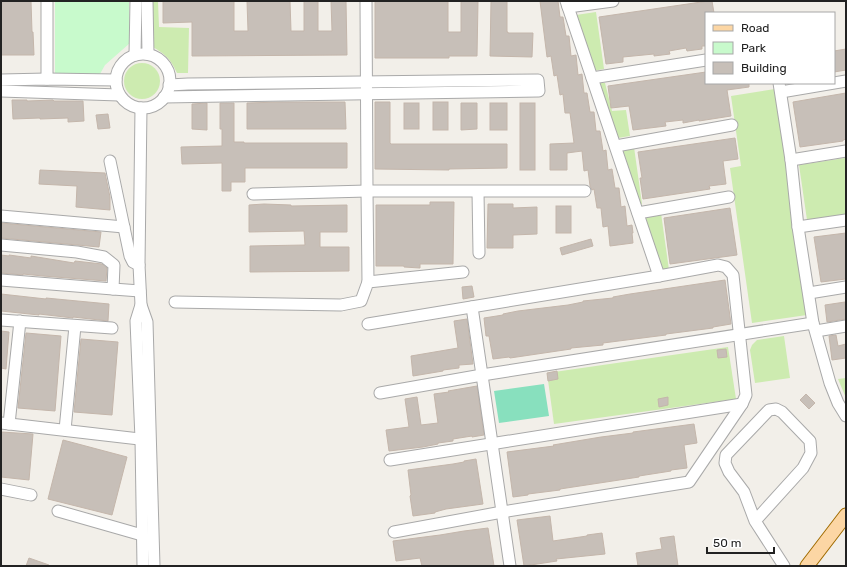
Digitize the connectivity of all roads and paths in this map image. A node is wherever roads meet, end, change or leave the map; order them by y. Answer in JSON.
{"nodes":[{"id":1,"x":47,"y":1,"type":"edge"},
{"id":2,"x":136,"y":1,"type":"edge"},
{"id":3,"x":147,"y":1,"type":"edge"},
{"id":4,"x":366,"y":1,"type":"edge"},
{"id":5,"x":613,"y":1,"type":"edge"},
{"id":6,"x":567,"y":4,"type":"edge"},
{"id":7,"x":148,"y":54,"type":"junction"},
{"id":8,"x":135,"y":55,"type":"junction"},
{"id":9,"x":705,"y":60,"type":"edge"},
{"id":10,"x":592,"y":78,"type":"junction"},
{"id":11,"x":47,"y":79,"type":"junction"},
{"id":12,"x":1,"y":80,"type":"edge"},
{"id":13,"x":116,"y":80,"type":"junction"},
{"id":14,"x":846,"y":81,"type":"edge"},
{"id":15,"x":367,"y":82,"type":"junction"},
{"id":16,"x":835,"y":82,"type":"edge"},
{"id":17,"x":818,"y":84,"type":"edge"},
{"id":18,"x":169,"y":85,"type":"junction"},
{"id":19,"x":780,"y":88,"type":"edge"},
{"id":20,"x":1,"y":91,"type":"edge"},
{"id":21,"x":366,"y":93,"type":"junction"},
{"id":22,"x":119,"y":94,"type":"junction"},
{"id":23,"x":164,"y":97,"type":"junction"},
{"id":24,"x":141,"y":108,"type":"junction"},
{"id":25,"x":732,"y":125,"type":"dead end"},
{"id":26,"x":616,"y":146,"type":"junction"},
{"id":27,"x":846,"y":151,"type":"edge"},
{"id":28,"x":792,"y":160,"type":"junction"},
{"id":29,"x":110,"y":161,"type":"dead end"},
{"id":30,"x":367,"y":191,"type":"junction"},
{"id":31,"x":585,"y":191,"type":"dead end"},
{"id":32,"x":478,"y":192,"type":"junction"},
{"id":33,"x":253,"y":194,"type":"dead end"},
{"id":34,"x":729,"y":196,"type":"dead end"},
{"id":35,"x":638,"y":214,"type":"junction"},
{"id":36,"x":1,"y":216,"type":"edge"},
{"id":37,"x":846,"y":220,"type":"edge"},
{"id":38,"x":798,"y":226,"type":"junction"},
{"id":39,"x":124,"y":228,"type":"junction"},
{"id":40,"x":1,"y":245,"type":"edge"},
{"id":41,"x":479,"y":253,"type":"dead end"},
{"id":42,"x":139,"y":265,"type":"junction"},
{"id":43,"x":463,"y":272,"type":"dead end"},
{"id":44,"x":659,"y":276,"type":"junction"},
{"id":45,"x":1,"y":280,"type":"edge"},
{"id":46,"x":368,"y":282,"type":"junction"},
{"id":47,"x":846,"y":287,"type":"edge"},
{"id":48,"x":113,"y":289,"type":"junction"},
{"id":49,"x":140,"y":291,"type":"junction"},
{"id":50,"x":809,"y":293,"type":"junction"},
{"id":51,"x":175,"y":302,"type":"dead end"},
{"id":52,"x":472,"y":307,"type":"junction"},
{"id":53,"x":1,"y":320,"type":"edge"},
{"id":54,"x":20,"y":321,"type":"junction"},
{"id":55,"x":368,"y":324,"type":"dead end"},
{"id":56,"x":75,"y":326,"type":"junction"},
{"id":57,"x":846,"y":326,"type":"edge"},
{"id":58,"x":814,"y":327,"type":"junction"},
{"id":59,"x":112,"y":328,"type":"dead end"},
{"id":60,"x":739,"y":335,"type":"junction"},
{"id":61,"x":482,"y":375,"type":"junction"},
{"id":62,"x":380,"y":393,"type":"dead end"},
{"id":63,"x":742,"y":404,"type":"junction"},
{"id":64,"x":846,"y":416,"type":"edge"},
{"id":65,"x":5,"y":423,"type":"edge"},
{"id":66,"x":65,"y":430,"type":"junction"},
{"id":67,"x":145,"y":440,"type":"junction"},
{"id":68,"x":492,"y":444,"type":"junction"},
{"id":69,"x":390,"y":460,"type":"dead end"},
{"id":70,"x":1,"y":489,"type":"edge"},
{"id":71,"x":31,"y":495,"type":"dead end"},
{"id":72,"x":58,"y":511,"type":"dead end"},
{"id":73,"x":502,"y":512,"type":"junction"},
{"id":74,"x":846,"y":515,"type":"edge"},
{"id":75,"x":755,"y":521,"type":"junction"},
{"id":76,"x":394,"y":532,"type":"dead end"},
{"id":77,"x":142,"y":535,"type":"junction"},
{"id":78,"x":143,"y":566,"type":"edge"},
{"id":79,"x":154,"y":566,"type":"edge"},
{"id":80,"x":510,"y":566,"type":"edge"},
{"id":81,"x":784,"y":566,"type":"edge"},
{"id":82,"x":807,"y":566,"type":"edge"}],
"edges":[{"from":1,"to":11,"type":"street"},
{"from":2,"to":8,"type":"street"},
{"from":3,"to":7,"type":"street"},
{"from":4,"to":15,"type":"street"},
{"from":5,"to":6,"type":"street"},
{"from":6,"to":10,"type":"street"},
{"from":7,"to":8,"type":"street"},
{"from":7,"to":18,"type":"street"},
{"from":8,"to":13,"type":"street"},
{"from":9,"to":10,"type":"street"},
{"from":10,"to":26,"type":"street"},
{"from":11,"to":12,"type":"street"},
{"from":11,"to":13,"type":"street"},
{"from":13,"to":22,"type":"street"},
{"from":14,"to":16,"type":"street"},
{"from":15,"to":18,"type":"street"},
{"from":15,"to":21,"type":"street"},
{"from":15,"to":21,"type":"street"},
{"from":17,"to":19,"type":"street"},
{"from":18,"to":23,"type":"street"},
{"from":19,"to":28,"type":"street"},
{"from":20,"to":22,"type":"street"},
{"from":21,"to":23,"type":"street"},
{"from":21,"to":30,"type":"street"},
{"from":22,"to":24,"type":"street"},
{"from":23,"to":24,"type":"street"},
{"from":24,"to":42,"type":"street"},
{"from":25,"to":26,"type":"street"},
{"from":26,"to":35,"type":"street"},
{"from":27,"to":28,"type":"street"},
{"from":28,"to":38,"type":"street"},
{"from":29,"to":39,"type":"street"},
{"from":30,"to":32,"type":"street"},
{"from":30,"to":33,"type":"street"},
{"from":30,"to":46,"type":"street"},
{"from":31,"to":32,"type":"street"},
{"from":32,"to":41,"type":"street"},
{"from":34,"to":35,"type":"street"},
{"from":35,"to":44,"type":"street"},
{"from":36,"to":39,"type":"street"},
{"from":37,"to":38,"type":"street"},
{"from":38,"to":50,"type":"street"},
{"from":39,"to":42,"type":"street"},
{"from":40,"to":48,"type":"street"},
{"from":42,"to":49,"type":"street"},
{"from":43,"to":46,"type":"street"},
{"from":44,"to":52,"type":"street"},
{"from":44,"to":60,"type":"street"},
{"from":45,"to":48,"type":"street"},
{"from":46,"to":51,"type":"street"},
{"from":47,"to":50,"type":"street"},
{"from":48,"to":49,"type":"street"},
{"from":49,"to":67,"type":"street"},
{"from":50,"to":58,"type":"street"},
{"from":52,"to":55,"type":"street"},
{"from":52,"to":61,"type":"street"},
{"from":53,"to":54,"type":"street"},
{"from":54,"to":56,"type":"street"},
{"from":54,"to":65,"type":"street"},
{"from":56,"to":59,"type":"street"},
{"from":56,"to":66,"type":"street"},
{"from":57,"to":58,"type":"street"},
{"from":58,"to":60,"type":"street"},
{"from":58,"to":64,"type":"street"},
{"from":60,"to":61,"type":"street"},
{"from":60,"to":63,"type":"street"},
{"from":61,"to":62,"type":"street"},
{"from":61,"to":68,"type":"street"},
{"from":63,"to":68,"type":"street"},
{"from":63,"to":73,"type":"street"},
{"from":65,"to":66,"type":"street"},
{"from":66,"to":67,"type":"street"},
{"from":67,"to":77,"type":"street"},
{"from":67,"to":79,"type":"street"},
{"from":68,"to":69,"type":"street"},
{"from":68,"to":73,"type":"street"},
{"from":70,"to":71,"type":"street"},
{"from":72,"to":77,"type":"street"},
{"from":73,"to":76,"type":"street"},
{"from":73,"to":80,"type":"street"},
{"from":74,"to":82,"type":"main road"},
{"from":75,"to":75,"type":"street"},
{"from":75,"to":81,"type":"street"},
{"from":77,"to":78,"type":"street"}]}
